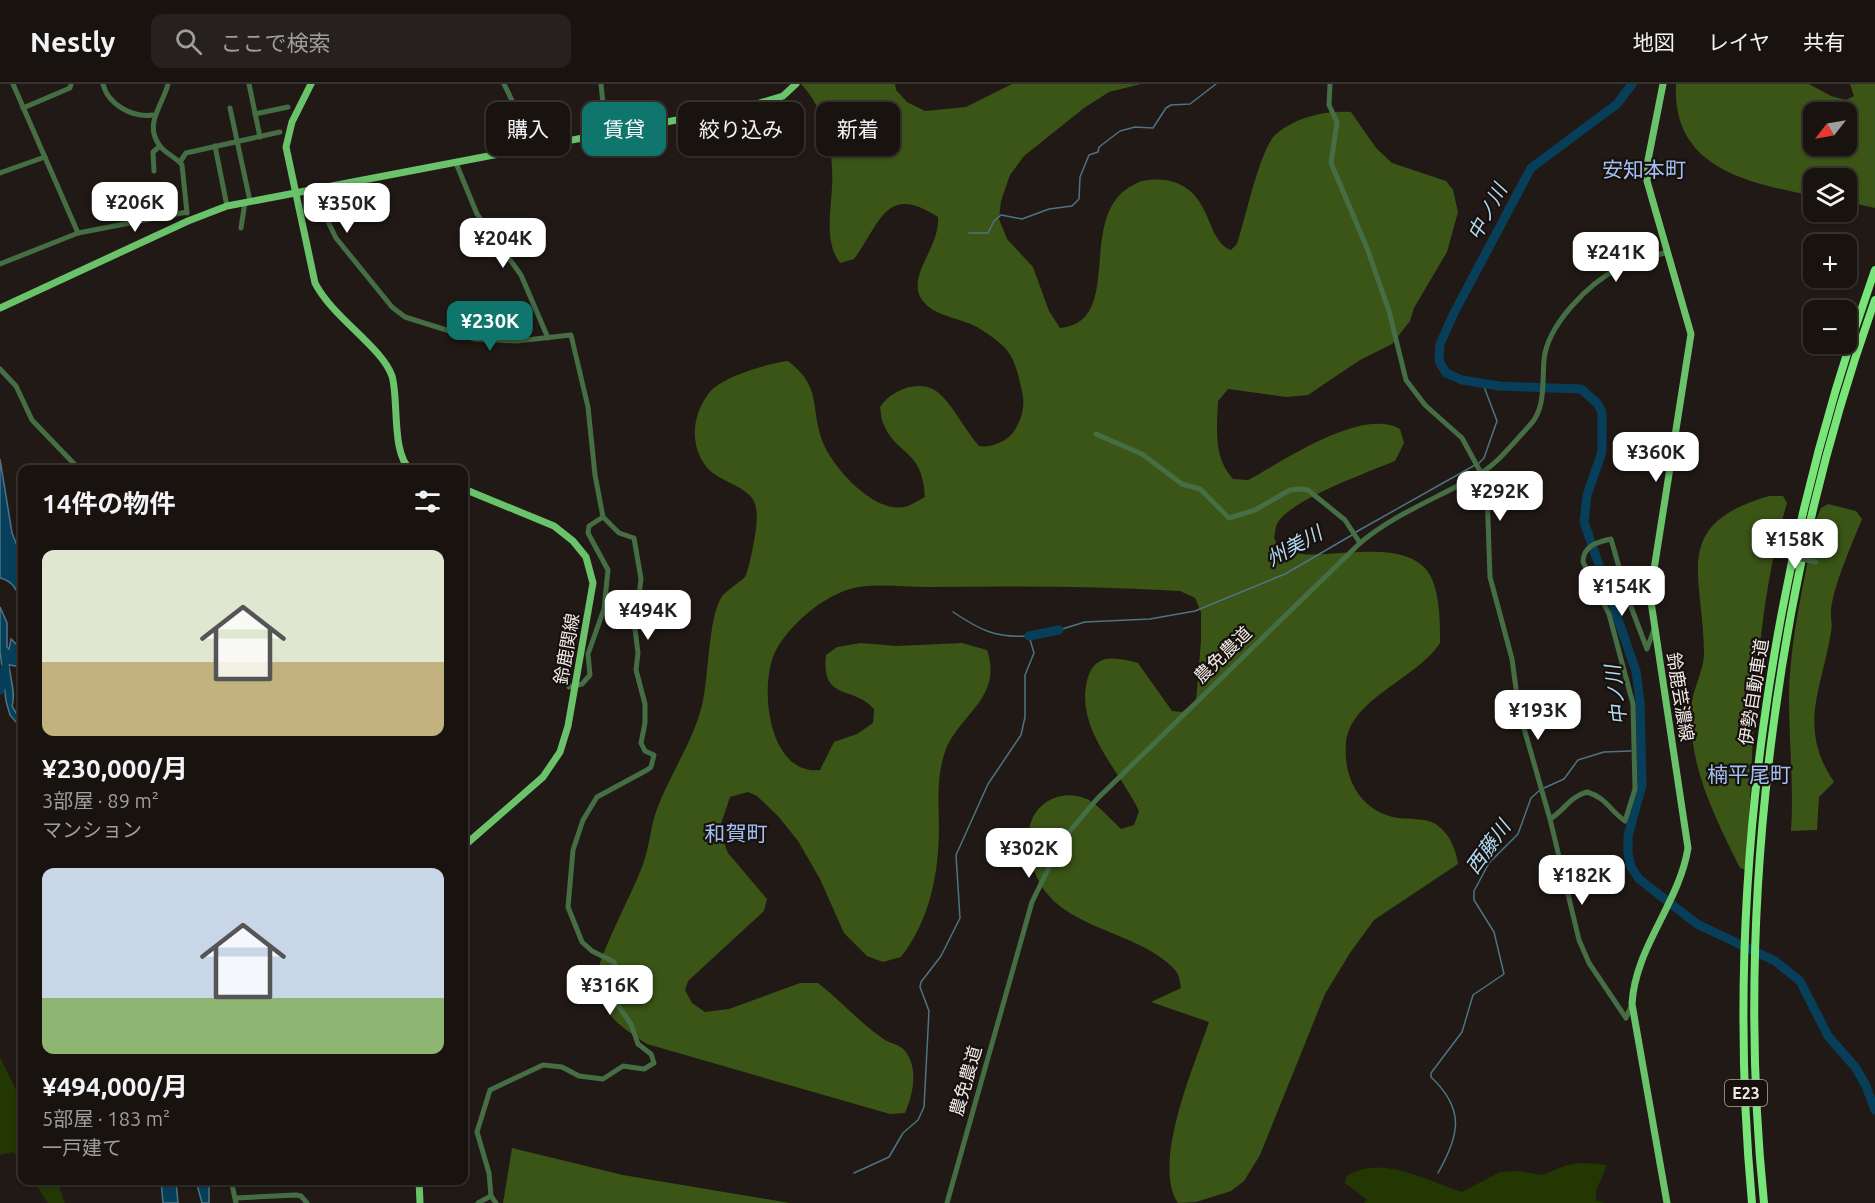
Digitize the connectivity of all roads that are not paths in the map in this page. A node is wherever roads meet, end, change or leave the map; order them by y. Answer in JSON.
{"nodes":[{"id":1,"x":13,"y":84,"type":"edge"},
{"id":2,"x":71,"y":84,"type":"edge"},
{"id":3,"x":103,"y":84,"type":"edge"},
{"id":4,"x":168,"y":84,"type":"edge"},
{"id":5,"x":249,"y":84,"type":"edge"},
{"id":6,"x":311,"y":84,"type":"edge"},
{"id":7,"x":504,"y":84,"type":"edge"},
{"id":8,"x":601,"y":84,"type":"edge"},
{"id":9,"x":796,"y":84,"type":"edge"},
{"id":10,"x":1330,"y":84,"type":"edge"},
{"id":11,"x":1663,"y":84,"type":"edge"},
{"id":12,"x":513,"y":102,"type":"edge"},
{"id":13,"x":603,"y":102,"type":"edge"},
{"id":14,"x":288,"y":107,"type":"dead end"},
{"id":15,"x":23,"y":108,"type":"junction"},
{"id":16,"x":230,"y":108,"type":"dead end"},
{"id":17,"x":255,"y":114,"type":"junction"},
{"id":18,"x":153,"y":115,"type":"junction"},
{"id":19,"x":666,"y":122,"type":"edge"},
{"id":20,"x":280,"y":132,"type":"dead end"},
{"id":21,"x":260,"y":137,"type":"junction"},
{"id":22,"x":237,"y":141,"type":"junction"},
{"id":23,"x":160,"y":146,"type":"junction"},
{"id":24,"x":215,"y":146,"type":"junction"},
{"id":25,"x":492,"y":156,"type":"edge"},
{"id":26,"x":45,"y":157,"type":"junction"},
{"id":27,"x":180,"y":162,"type":"junction"},
{"id":28,"x":456,"y":163,"type":"junction"},
{"id":29,"x":154,"y":171,"type":"dead end"},
{"id":30,"x":0,"y":173,"type":"edge"},
{"id":31,"x":313,"y":191,"type":"junction"},
{"id":32,"x":295,"y":195,"type":"junction"},
{"id":33,"x":247,"y":201,"type":"junction"},
{"id":34,"x":227,"y":206,"type":"junction"},
{"id":35,"x":187,"y":212,"type":"junction"},
{"id":36,"x":188,"y":221,"type":"junction"},
{"id":37,"x":241,"y":228,"type":"dead end"},
{"id":38,"x":78,"y":233,"type":"junction"},
{"id":39,"x":1667,"y":252,"type":"junction"},
{"id":40,"x":0,"y":264,"type":"edge"},
{"id":41,"x":1875,"y":270,"type":"edge"},
{"id":42,"x":1875,"y":300,"type":"edge"},
{"id":43,"x":0,"y":308,"type":"edge"},
{"id":44,"x":548,"y":338,"type":"junction"},
{"id":45,"x":0,"y":369,"type":"edge"},
{"id":46,"x":1096,"y":434,"type":"dead end"},
{"id":47,"x":75,"y":465,"type":"edge"},
{"id":48,"x":407,"y":465,"type":"edge"},
{"id":49,"x":1480,"y":470,"type":"junction"},
{"id":50,"x":468,"y":491,"type":"edge"},
{"id":51,"x":603,"y":517,"type":"junction"},
{"id":52,"x":1360,"y":543,"type":"junction"},
{"id":53,"x":1779,"y":554,"type":"dead end"},
{"id":54,"x":1816,"y":562,"type":"dead end"},
{"id":55,"x":1654,"y":629,"type":"junction"},
{"id":56,"x":572,"y":687,"type":"junction"},
{"id":57,"x":1550,"y":819,"type":"junction"},
{"id":58,"x":468,"y":843,"type":"edge"},
{"id":59,"x":1632,"y":1004,"type":"junction"},
{"id":60,"x":232,"y":1185,"type":"edge"},
{"id":61,"x":419,"y":1185,"type":"edge"},
{"id":62,"x":491,"y":1196,"type":"junction"},
{"id":63,"x":236,"y":1201,"type":"edge"},
{"id":64,"x":307,"y":1203,"type":"edge"},
{"id":65,"x":420,"y":1203,"type":"edge"},
{"id":66,"x":478,"y":1203,"type":"edge"},
{"id":67,"x":496,"y":1203,"type":"edge"},
{"id":68,"x":947,"y":1203,"type":"edge"},
{"id":69,"x":1667,"y":1203,"type":"edge"},
{"id":70,"x":1752,"y":1203,"type":"edge"},
{"id":71,"x":1764,"y":1203,"type":"edge"}],
"edges":[{"from":1,"to":15,"type":"street"},
{"from":2,"to":15,"type":"street"},
{"from":3,"to":18,"type":"street"},
{"from":4,"to":18,"type":"street"},
{"from":5,"to":17,"type":"street"},
{"from":6,"to":32,"type":"main road"},
{"from":7,"to":12,"type":"street"},
{"from":8,"to":13,"type":"street"},
{"from":9,"to":19,"type":"main road"},
{"from":10,"to":49,"type":"street"},
{"from":11,"to":39,"type":"main road","name":"鈴鹿芸濃線"},
{"from":14,"to":17,"type":"street"},
{"from":15,"to":26,"type":"street"},
{"from":16,"to":22,"type":"street"},
{"from":17,"to":21,"type":"street"},
{"from":18,"to":23,"type":"street"},
{"from":20,"to":21,"type":"street"},
{"from":21,"to":22,"type":"street"},
{"from":22,"to":24,"type":"street"},
{"from":22,"to":33,"type":"street"},
{"from":23,"to":27,"type":"street"},
{"from":23,"to":29,"type":"street"},
{"from":24,"to":27,"type":"street"},
{"from":24,"to":34,"type":"street"},
{"from":25,"to":28,"type":"main road"},
{"from":26,"to":30,"type":"street"},
{"from":26,"to":38,"type":"street"},
{"from":27,"to":35,"type":"street"},
{"from":28,"to":31,"type":"main road"},
{"from":28,"to":44,"type":"street"},
{"from":31,"to":32,"type":"main road"},
{"from":31,"to":44,"type":"street"},
{"from":32,"to":33,"type":"main road"},
{"from":32,"to":48,"type":"main road"},
{"from":33,"to":34,"type":"main road"},
{"from":33,"to":37,"type":"street"},
{"from":34,"to":36,"type":"main road"},
{"from":35,"to":36,"type":"street"},
{"from":35,"to":38,"type":"street"},
{"from":36,"to":43,"type":"main road"},
{"from":38,"to":40,"type":"street"},
{"from":39,"to":49,"type":"street","name":"農免農道"},
{"from":39,"to":55,"type":"main road","name":"鈴鹿芸濃線"},
{"from":41,"to":70,"type":"highway","name":"伊勢自動車道","number":"E23"},
{"from":42,"to":71,"type":"highway","name":"伊勢自動車道","number":"E23"},
{"from":44,"to":51,"type":"street"},
{"from":45,"to":47,"type":"street"},
{"from":46,"to":52,"type":"street"},
{"from":49,"to":52,"type":"street","name":"農免農道"},
{"from":49,"to":57,"type":"street"},
{"from":50,"to":56,"type":"main road","name":"鈴鹿関線"},
{"from":51,"to":56,"type":"street"},
{"from":51,"to":62,"type":"street"},
{"from":52,"to":68,"type":"street","name":"農免農道"},
{"from":53,"to":54,"type":"street","bridge":true},
{"from":55,"to":57,"type":"street"},
{"from":55,"to":59,"type":"main road","name":"鈴鹿芸濃線"},
{"from":56,"to":58,"type":"main road","name":"鈴鹿関線"},
{"from":57,"to":59,"type":"street"},
{"from":59,"to":69,"type":"main road","name":"鈴鹿芸濃線"},
{"from":60,"to":63,"type":"street"},
{"from":61,"to":65,"type":"main road"},
{"from":62,"to":66,"type":"street"},
{"from":62,"to":67,"type":"street"},
{"from":63,"to":64,"type":"street"}]}
